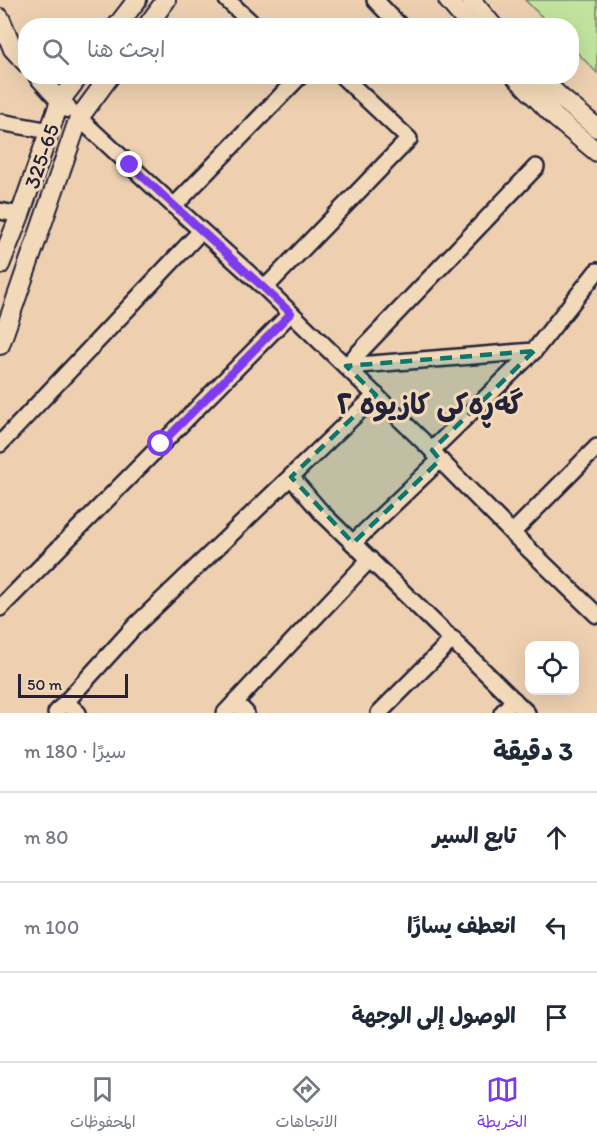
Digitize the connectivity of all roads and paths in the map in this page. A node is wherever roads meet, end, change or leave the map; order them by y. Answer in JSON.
{"nodes":[{"id":1,"x":137,"y":0,"type":"edge"},
{"id":2,"x":166,"y":0,"type":"edge"},
{"id":3,"x":227,"y":0,"type":"edge"},
{"id":4,"x":375,"y":0,"type":"edge"},
{"id":5,"x":447,"y":0,"type":"edge"},
{"id":6,"x":471,"y":0,"type":"edge"},
{"id":7,"x":0,"y":18,"type":"edge"},
{"id":8,"x":123,"y":18,"type":"edge"},
{"id":9,"x":153,"y":18,"type":"edge"},
{"id":10,"x":246,"y":18,"type":"edge"},
{"id":11,"x":392,"y":18,"type":"edge"},
{"id":12,"x":463,"y":18,"type":"edge"},
{"id":13,"x":486,"y":18,"type":"edge"},
{"id":14,"x":18,"y":54,"type":"edge"},
{"id":15,"x":45,"y":84,"type":"edge"},
{"id":16,"x":73,"y":84,"type":"edge"},
{"id":17,"x":104,"y":84,"type":"edge"},
{"id":18,"x":292,"y":84,"type":"edge"},
{"id":19,"x":351,"y":84,"type":"edge"},
{"id":20,"x":523,"y":84,"type":"edge"},
{"id":21,"x":546,"y":84,"type":"edge"},
{"id":22,"x":60,"y":101,"type":"junction"},
{"id":23,"x":79,"y":118,"type":"junction"},
{"id":24,"x":0,"y":122,"type":"edge"},
{"id":25,"x":597,"y":128,"type":"edge"},
{"id":26,"x":50,"y":131,"type":"junction"},
{"id":27,"x":597,"y":152,"type":"edge"},
{"id":28,"x":536,"y":167,"type":"dead end"},
{"id":29,"x":174,"y":206,"type":"junction"},
{"id":30,"x":0,"y":211,"type":"edge"},
{"id":31,"x":20,"y":215,"type":"junction"},
{"id":32,"x":201,"y":231,"type":"junction"},
{"id":33,"x":0,"y":265,"type":"edge"},
{"id":34,"x":597,"y":271,"type":"edge"},
{"id":35,"x":265,"y":288,"type":"junction"},
{"id":36,"x":291,"y":313,"type":"junction"},
{"id":37,"x":0,"y":345,"type":"edge"},
{"id":38,"x":534,"y":351,"type":"junction"},
{"id":39,"x":346,"y":366,"type":"junction"},
{"id":40,"x":376,"y":395,"type":"junction"},
{"id":41,"x":0,"y":444,"type":"edge"},
{"id":42,"x":597,"y":447,"type":"edge"},
{"id":43,"x":436,"y":455,"type":"junction"},
{"id":44,"x":291,"y":477,"type":"junction"},
{"id":45,"x":512,"y":533,"type":"junction"},
{"id":46,"x":353,"y":543,"type":"junction"},
{"id":47,"x":370,"y":559,"type":"junction"},
{"id":48,"x":0,"y":608,"type":"edge"},
{"id":49,"x":597,"y":615,"type":"edge"},
{"id":50,"x":453,"y":639,"type":"junction"},
{"id":51,"x":514,"y":700,"type":"junction"},
{"id":52,"x":61,"y":707,"type":"edge"},
{"id":53,"x":235,"y":709,"type":"edge"},
{"id":54,"x":78,"y":713,"type":"edge"},
{"id":55,"x":379,"y":713,"type":"edge"},
{"id":56,"x":502,"y":713,"type":"edge"},
{"id":57,"x":527,"y":713,"type":"edge"}],
"edges":[{"from":1,"to":8,"type":"street"},
{"from":2,"to":9,"type":"street"},
{"from":3,"to":10,"type":"street"},
{"from":4,"to":11,"type":"street"},
{"from":5,"to":12,"type":"street"},
{"from":6,"to":13,"type":"street"},
{"from":7,"to":14,"type":"street"},
{"from":15,"to":22,"type":"street","name":"325-65"},
{"from":16,"to":22,"type":"street","name":"325-65"},
{"from":17,"to":23,"type":"street","name":"325-65"},
{"from":18,"to":29,"type":"street"},
{"from":19,"to":35,"type":"street"},
{"from":20,"to":27,"type":"street"},
{"from":21,"to":25,"type":"street"},
{"from":22,"to":23,"type":"street","name":"325-65"},
{"from":22,"to":26,"type":"street","name":"325-65"},
{"from":23,"to":29,"type":"street"},
{"from":23,"to":37,"type":"street","name":"325-65"},
{"from":24,"to":26,"type":"street"},
{"from":26,"to":31,"type":"street","name":"325-65"},
{"from":28,"to":39,"type":"street"},
{"from":29,"to":32,"type":"street"},
{"from":30,"to":31,"type":"street"},
{"from":31,"to":33,"type":"street","name":"325-65"},
{"from":32,"to":35,"type":"street"},
{"from":32,"to":41,"type":"street"},
{"from":34,"to":38,"type":"street"},
{"from":35,"to":36,"type":"street"},
{"from":36,"to":39,"type":"street"},
{"from":36,"to":48,"type":"street"},
{"from":38,"to":39,"type":"street"},
{"from":38,"to":43,"type":"street"},
{"from":39,"to":40,"type":"street"},
{"from":40,"to":43,"type":"street"},
{"from":40,"to":44,"type":"street"},
{"from":42,"to":45,"type":"street"},
{"from":43,"to":45,"type":"street"},
{"from":43,"to":46,"type":"street"},
{"from":44,"to":46,"type":"street"},
{"from":44,"to":52,"type":"street"},
{"from":45,"to":49,"type":"street"},
{"from":46,"to":47,"type":"street"},
{"from":47,"to":50,"type":"street"},
{"from":47,"to":53,"type":"street"},
{"from":50,"to":51,"type":"street"},
{"from":50,"to":55,"type":"street"},
{"from":51,"to":56,"type":"street"},
{"from":51,"to":57,"type":"street"},
{"from":52,"to":54,"type":"street"}]}
